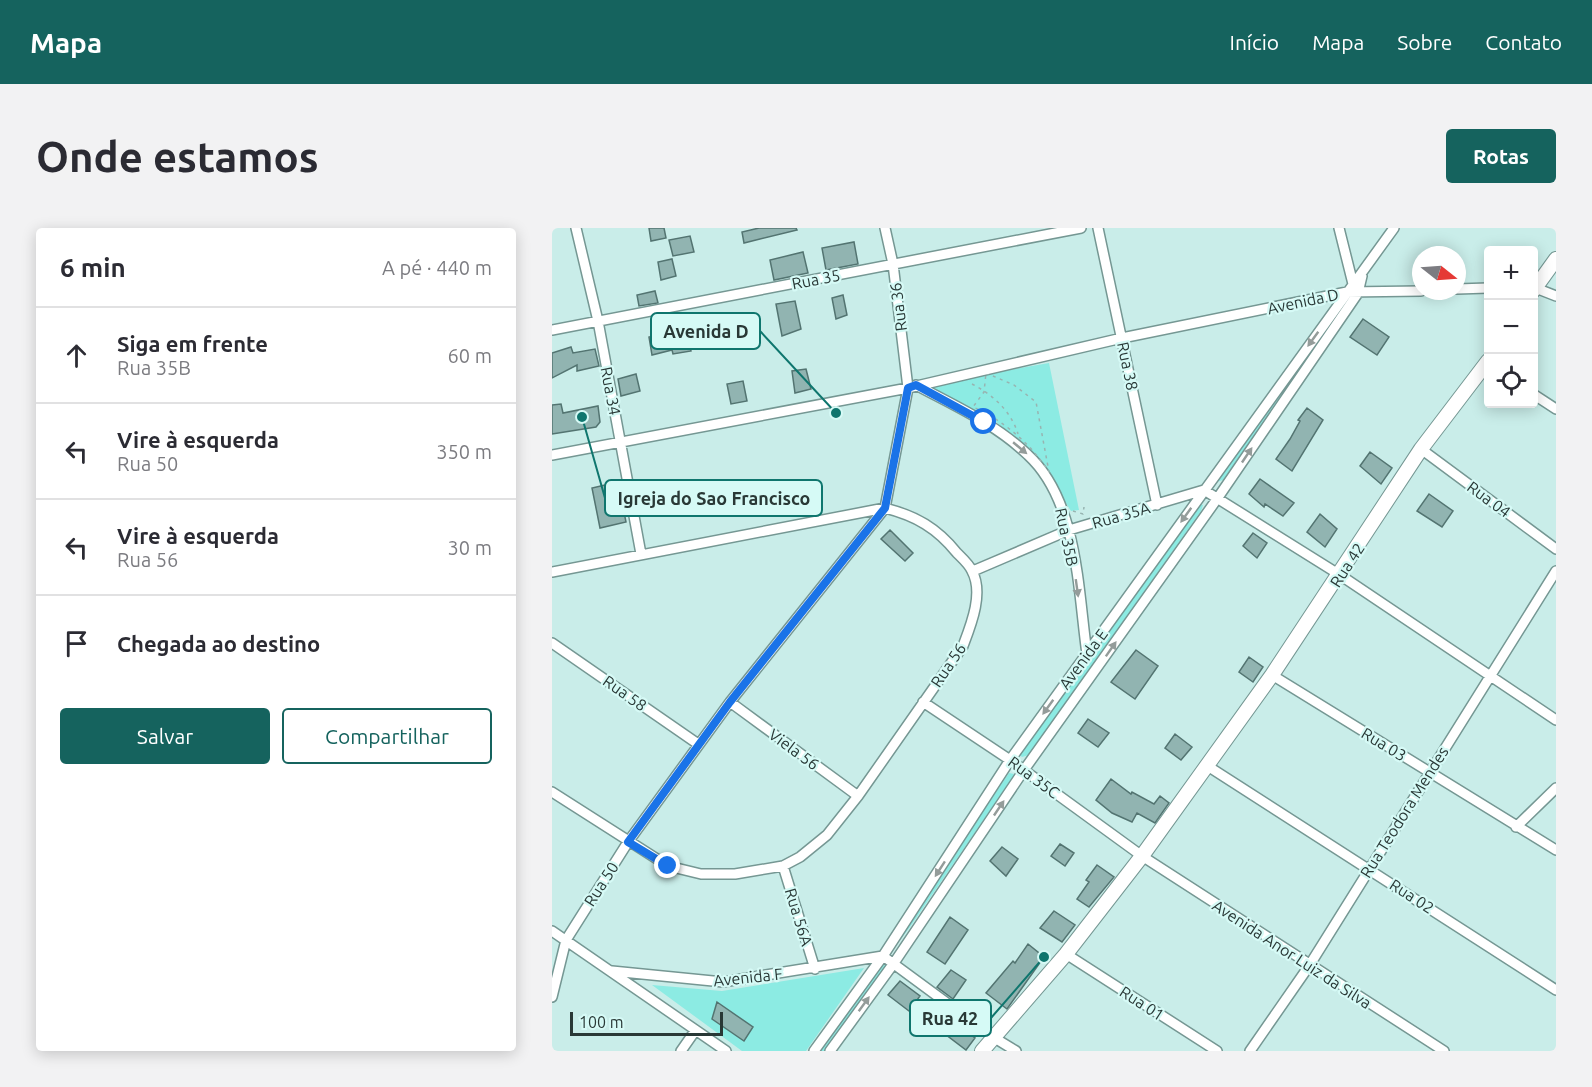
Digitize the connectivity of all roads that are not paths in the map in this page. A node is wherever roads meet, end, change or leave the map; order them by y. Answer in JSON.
{"nodes":[{"id":1,"x":576,"y":228,"type":"edge"},
{"id":2,"x":885,"y":228,"type":"edge"},
{"id":3,"x":1081,"y":228,"type":"edge"},
{"id":4,"x":1098,"y":228,"type":"edge"},
{"id":5,"x":1339,"y":228,"type":"edge"},
{"id":6,"x":1394,"y":228,"type":"edge"},
{"id":7,"x":1556,"y":259,"type":"edge"},
{"id":8,"x":893,"y":264,"type":"junction"},
{"id":9,"x":1538,"y":283,"type":"edge"},
{"id":10,"x":1484,"y":288,"type":"edge"},
{"id":11,"x":1352,"y":289,"type":"junction"},
{"id":12,"x":1466,"y":289,"type":"edge"},
{"id":13,"x":1538,"y":289,"type":"edge"},
{"id":14,"x":1412,"y":291,"type":"edge"},
{"id":15,"x":1556,"y":296,"type":"edge"},
{"id":16,"x":598,"y":321,"type":"junction"},
{"id":17,"x":552,"y":330,"type":"edge"},
{"id":18,"x":1122,"y":338,"type":"junction"},
{"id":19,"x":1299,"y":358,"type":"junction"},
{"id":20,"x":1309,"y":363,"type":"junction"},
{"id":21,"x":1484,"y":367,"type":"edge"},
{"id":22,"x":912,"y":386,"type":"junction"},
{"id":23,"x":1538,"y":397,"type":"edge"},
{"id":24,"x":1556,"y":409,"type":"edge"},
{"id":25,"x":621,"y":440,"type":"junction"},
{"id":26,"x":1421,"y":449,"type":"junction"},
{"id":27,"x":552,"y":455,"type":"edge"},
{"id":28,"x":1204,"y":490,"type":"junction"},
{"id":29,"x":1217,"y":499,"type":"junction"},
{"id":30,"x":1157,"y":505,"type":"junction"},
{"id":31,"x":885,"y":508,"type":"junction"},
{"id":32,"x":1069,"y":530,"type":"junction"},
{"id":33,"x":1556,"y":549,"type":"edge"},
{"id":34,"x":641,"y":554,"type":"junction"},
{"id":35,"x":1556,"y":571,"type":"edge"},
{"id":36,"x":552,"y":572,"type":"edge"},
{"id":37,"x":973,"y":572,"type":"junction"},
{"id":38,"x":1340,"y":575,"type":"junction"},
{"id":39,"x":552,"y":643,"type":"edge"},
{"id":40,"x":1087,"y":654,"type":"junction"},
{"id":41,"x":1272,"y":675,"type":"junction"},
{"id":42,"x":1489,"y":676,"type":"junction"},
{"id":43,"x":730,"y":702,"type":"junction"},
{"id":44,"x":923,"y":702,"type":"junction"},
{"id":45,"x":1556,"y":720,"type":"edge"},
{"id":46,"x":698,"y":744,"type":"junction"},
{"id":47,"x":1010,"y":760,"type":"junction"},
{"id":48,"x":1206,"y":765,"type":"junction"},
{"id":49,"x":1024,"y":770,"type":"junction"},
{"id":50,"x":1429,"y":771,"type":"junction"},
{"id":51,"x":1556,"y":788,"type":"edge"},
{"id":52,"x":552,"y":792,"type":"edge"},
{"id":53,"x":858,"y":796,"type":"junction"},
{"id":54,"x":1516,"y":827,"type":"junction"},
{"id":55,"x":628,"y":842,"type":"junction"},
{"id":56,"x":1556,"y":850,"type":"edge"},
{"id":57,"x":1142,"y":856,"type":"junction"},
{"id":58,"x":783,"y":866,"type":"junction"},
{"id":59,"x":1369,"y":868,"type":"junction"},
{"id":60,"x":552,"y":930,"type":"edge"},
{"id":61,"x":566,"y":940,"type":"junction"},
{"id":62,"x":1066,"y":954,"type":"junction"},
{"id":63,"x":883,"y":956,"type":"junction"},
{"id":64,"x":894,"y":963,"type":"junction"},
{"id":65,"x":1309,"y":966,"type":"junction"},
{"id":66,"x":814,"y":969,"type":"junction"},
{"id":67,"x":612,"y":971,"type":"junction"},
{"id":68,"x":1556,"y":990,"type":"edge"},
{"id":69,"x":552,"y":997,"type":"edge"},
{"id":70,"x":695,"y":1031,"type":"junction"},
{"id":71,"x":993,"y":1037,"type":"junction"},
{"id":72,"x":681,"y":1051,"type":"edge"},
{"id":73,"x":726,"y":1051,"type":"edge"},
{"id":74,"x":814,"y":1051,"type":"edge"},
{"id":75,"x":830,"y":1051,"type":"edge"},
{"id":76,"x":982,"y":1051,"type":"edge"},
{"id":77,"x":1016,"y":1051,"type":"edge"},
{"id":78,"x":1217,"y":1051,"type":"edge"},
{"id":79,"x":1250,"y":1051,"type":"edge"},
{"id":80,"x":1443,"y":1051,"type":"edge"}],
"edges":[{"from":1,"to":16,"type":"street","name":"Rua 34"},
{"from":2,"to":8,"type":"street","name":"Rua 36"},
{"from":3,"to":8,"type":"street","name":"Rua 35"},
{"from":4,"to":18,"type":"street","name":"Rua 38"},
{"from":5,"to":11,"type":"street"},
{"from":6,"to":11,"type":"street","name":"Avenida E"},
{"from":7,"to":9,"type":"street"},
{"from":8,"to":16,"type":"street","name":"Rua 35"},
{"from":8,"to":22,"type":"street","name":"Rua 36"},
{"from":10,"to":12,"type":"street"},
{"from":11,"to":14,"type":"street","name":"Avenida D"},
{"from":11,"to":18,"type":"street","name":"Avenida D"},
{"from":11,"to":19,"type":"street","name":"Avenida E","one_way":true},
{"from":11,"to":20,"type":"street","name":"Avenida E"},
{"from":13,"to":15,"type":"street"},
{"from":16,"to":17,"type":"street","name":"Rua 35"},
{"from":16,"to":25,"type":"street","name":"Rua 34"},
{"from":18,"to":22,"type":"street","name":"Avenida D"},
{"from":18,"to":30,"type":"street","name":"Rua 38"},
{"from":19,"to":20,"type":"street"},
{"from":19,"to":28,"type":"street","name":"Avenida E"},
{"from":29,"to":20,"type":"street","name":"Avenida E","one_way":true},
{"from":21,"to":26,"type":"street","name":"Rua 42"},
{"from":22,"to":25,"type":"street","name":"Avenida D"},
{"from":22,"to":31,"type":"street","name":"Rua 50"},
{"from":22,"to":32,"type":"street","name":"Rua 35B","one_way":true},
{"from":23,"to":24,"type":"street"},
{"from":25,"to":27,"type":"street","name":"Avenida D"},
{"from":25,"to":34,"type":"street","name":"Rua 34"},
{"from":26,"to":33,"type":"street","name":"Rua 04"},
{"from":26,"to":38,"type":"street","name":"Rua 42"},
{"from":28,"to":29,"type":"street"},
{"from":28,"to":30,"type":"street","name":"Rua 35A"},
{"from":28,"to":40,"type":"street","name":"Avenida E","one_way":true},
{"from":29,"to":38,"type":"street"},
{"from":49,"to":29,"type":"street","name":"Avenida E","one_way":true},
{"from":30,"to":32,"type":"street","name":"Rua 35A"},
{"from":31,"to":34,"type":"street"},
{"from":31,"to":37,"type":"street"},
{"from":31,"to":43,"type":"street","name":"Rua 50"},
{"from":32,"to":37,"type":"street","name":"Rua 35A"},
{"from":32,"to":40,"type":"street","name":"Rua 35B","one_way":true},
{"from":34,"to":36,"type":"street"},
{"from":35,"to":42,"type":"street","name":"Rua Teodora Mendes"},
{"from":37,"to":44,"type":"street","name":"Rua 56"},
{"from":38,"to":41,"type":"street","name":"Rua 42"},
{"from":38,"to":42,"type":"street"},
{"from":39,"to":46,"type":"street","name":"Rua 58"},
{"from":40,"to":47,"type":"street","name":"Avenida E","one_way":true},
{"from":41,"to":48,"type":"street","name":"Rua 42"},
{"from":41,"to":50,"type":"street","name":"Rua 03"},
{"from":42,"to":45,"type":"street"},
{"from":42,"to":50,"type":"street","name":"Rua Teodora Mendes"},
{"from":43,"to":46,"type":"street","name":"Rua 50"},
{"from":43,"to":53,"type":"street","name":"Viela 56"},
{"from":44,"to":47,"type":"street","name":"Rua 35C"},
{"from":44,"to":53,"type":"street","name":"Rua 56"},
{"from":46,"to":55,"type":"street","name":"Rua 50"},
{"from":47,"to":49,"type":"street","name":"Rua 35C"},
{"from":47,"to":63,"type":"street","name":"Avenida E","one_way":true},
{"from":48,"to":57,"type":"street","name":"Rua 42"},
{"from":48,"to":59,"type":"street","name":"Rua 02"},
{"from":49,"to":57,"type":"street","name":"Rua 35C"},
{"from":64,"to":49,"type":"street","name":"Avenida E","one_way":true},
{"from":50,"to":54,"type":"street","name":"Rua 03"},
{"from":50,"to":59,"type":"street","name":"Rua Teodora Mendes"},
{"from":51,"to":54,"type":"street"},
{"from":52,"to":55,"type":"street","name":"Rua 56"},
{"from":53,"to":58,"type":"street","name":"Rua 56"},
{"from":54,"to":56,"type":"street","name":"Rua 03"},
{"from":55,"to":58,"type":"street","name":"Rua 56"},
{"from":55,"to":61,"type":"street","name":"Rua 50"},
{"from":57,"to":62,"type":"street","name":"Rua 42"},
{"from":57,"to":65,"type":"street","name":"Avenida Anor Luiz da Silva"},
{"from":58,"to":66,"type":"street","name":"Rua 56A"},
{"from":59,"to":65,"type":"street","name":"Rua Teodora Mendes"},
{"from":59,"to":68,"type":"street","name":"Rua 02"},
{"from":60,"to":61,"type":"street","name":"Avenida F"},
{"from":61,"to":67,"type":"street","name":"Avenida F"},
{"from":61,"to":69,"type":"street","name":"Rua 50"},
{"from":62,"to":71,"type":"street","name":"Rua 42"},
{"from":62,"to":78,"type":"street","name":"Rua 01"},
{"from":63,"to":64,"type":"street"},
{"from":63,"to":66,"type":"street","name":"Avenida F"},
{"from":63,"to":74,"type":"street","name":"Avenida E"},
{"from":64,"to":71,"type":"street"},
{"from":75,"to":64,"type":"street","name":"Avenida E","one_way":true},
{"from":65,"to":79,"type":"street","name":"Rua Teodora Mendes"},
{"from":65,"to":80,"type":"street","name":"Avenida Anor Luiz da Silva"},
{"from":66,"to":67,"type":"street","name":"Avenida F"},
{"from":67,"to":70,"type":"street","name":"Avenida F"},
{"from":70,"to":72,"type":"street"},
{"from":70,"to":73,"type":"street","name":"Avenida F"},
{"from":71,"to":76,"type":"street","name":"Rua 42"},
{"from":71,"to":77,"type":"street"}]}
